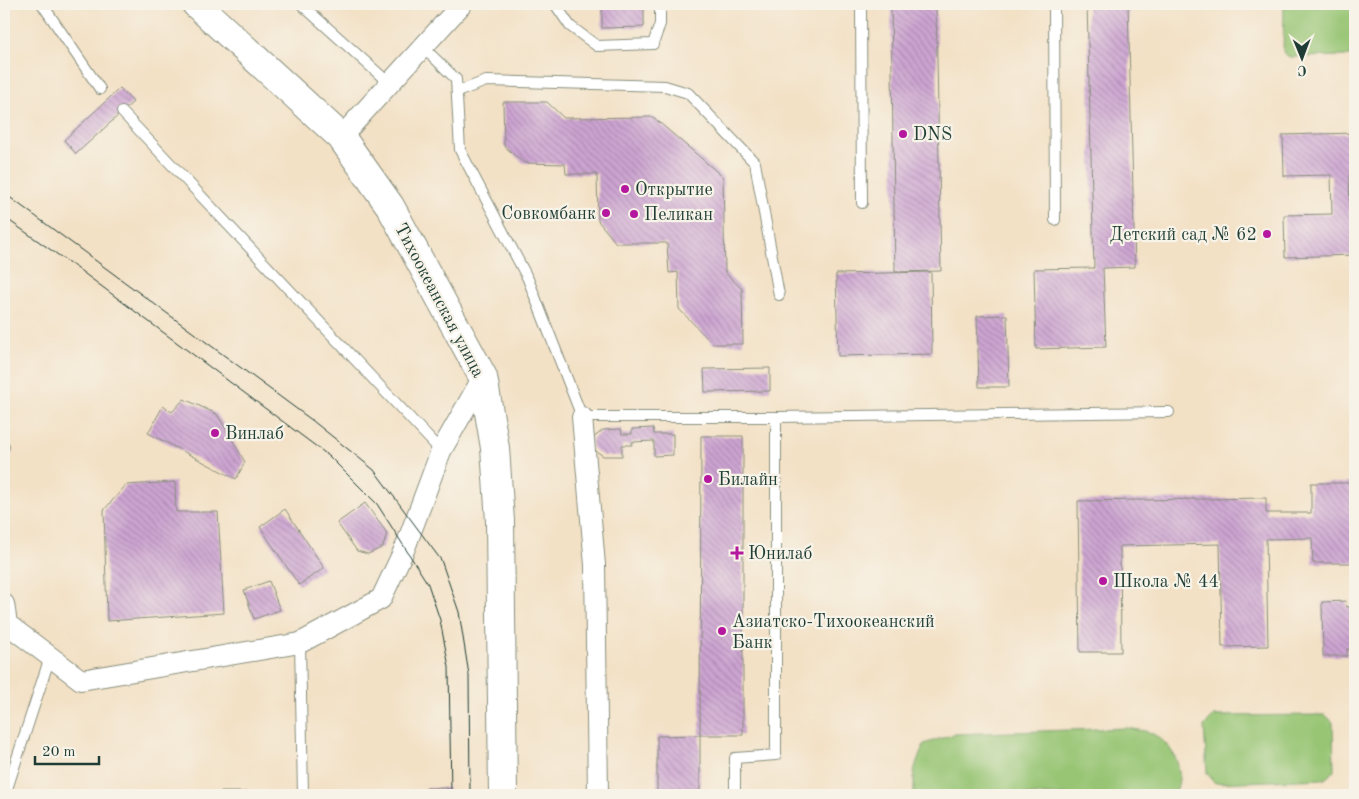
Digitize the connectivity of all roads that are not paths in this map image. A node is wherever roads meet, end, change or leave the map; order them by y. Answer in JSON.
{"nodes":[{"id":1,"x":42,"y":4,"type":"edge"},
{"id":2,"x":196,"y":4,"type":"edge"},
{"id":3,"x":302,"y":4,"type":"edge"},
{"id":4,"x":462,"y":4,"type":"edge"},
{"id":5,"x":555,"y":4,"type":"edge"},
{"id":6,"x":660,"y":4,"type":"edge"},
{"id":7,"x":861,"y":4,"type":"edge"},
{"id":8,"x":1054,"y":4,"type":"edge"},
{"id":9,"x":424,"y":48,"type":"junction"},
{"id":10,"x":390,"y":84,"type":"junction"},
{"id":11,"x":100,"y":89,"type":"dead end"},
{"id":12,"x":456,"y":92,"type":"junction"},
{"id":13,"x":122,"y":112,"type":"dead end"},
{"id":14,"x":341,"y":137,"type":"junction"},
{"id":15,"x":862,"y":203,"type":"dead end"},
{"id":16,"x":1055,"y":220,"type":"dead end"},
{"id":17,"x":779,"y":295,"type":"dead end"},
{"id":18,"x":483,"y":378,"type":"junction"},
{"id":19,"x":1169,"y":412,"type":"dead end"},
{"id":20,"x":582,"y":417,"type":"junction"},
{"id":21,"x":776,"y":417,"type":"junction"},
{"id":22,"x":441,"y":451,"type":"junction"},
{"id":23,"x":4,"y":604,"type":"edge"},
{"id":24,"x":300,"y":643,"type":"junction"},
{"id":25,"x":50,"y":657,"type":"junction"},
{"id":26,"x":5,"y":795,"type":"edge"},
{"id":27,"x":302,"y":795,"type":"edge"},
{"id":28,"x":503,"y":795,"type":"edge"},
{"id":29,"x":598,"y":795,"type":"edge"},
{"id":30,"x":735,"y":795,"type":"edge"}],
"edges":[{"from":1,"to":11,"type":"lane"},
{"from":2,"to":14,"type":"main road","name":"Тихоокеанская улица"},
{"from":3,"to":10,"type":"lane"},
{"from":4,"to":9,"type":"street"},
{"from":5,"to":6,"type":"lane"},
{"from":7,"to":15,"type":"lane"},
{"from":8,"to":16,"type":"lane"},
{"from":9,"to":10,"type":"street"},
{"from":9,"to":12,"type":"lane"},
{"from":10,"to":14,"type":"street"},
{"from":12,"to":17,"type":"lane"},
{"from":12,"to":20,"type":"lane"},
{"from":13,"to":22,"type":"lane"},
{"from":14,"to":18,"type":"main road","name":"Тихоокеанская улица"},
{"from":18,"to":22,"type":"street"},
{"from":18,"to":28,"type":"main road","name":"Тихоокеанская улица"},
{"from":19,"to":21,"type":"lane"},
{"from":20,"to":21,"type":"lane"},
{"from":20,"to":29,"type":"street"},
{"from":21,"to":30,"type":"lane"},
{"from":22,"to":24,"type":"street"},
{"from":23,"to":25,"type":"street"},
{"from":24,"to":25,"type":"street"},
{"from":24,"to":27,"type":"lane"},
{"from":25,"to":26,"type":"lane"}]}
